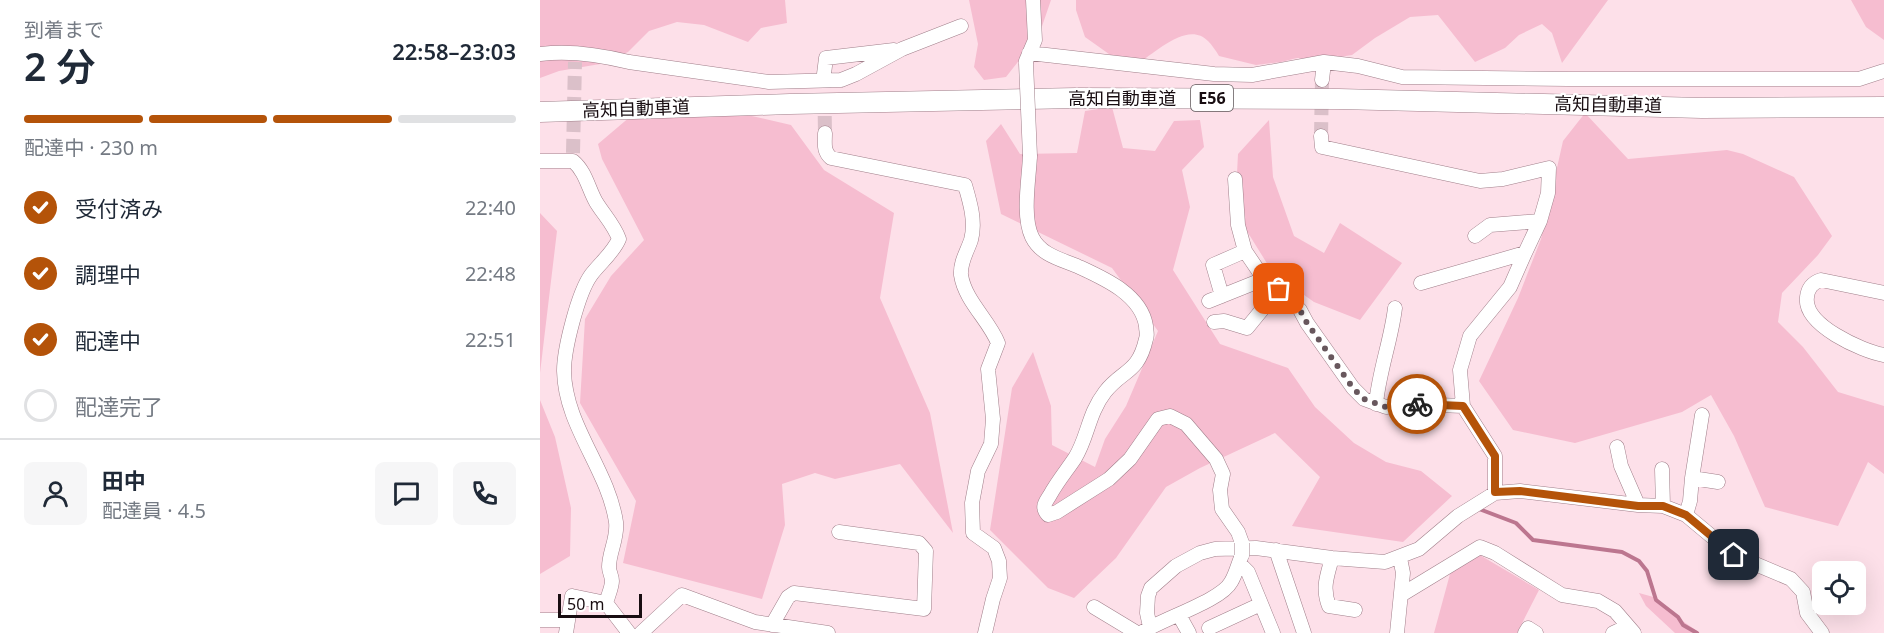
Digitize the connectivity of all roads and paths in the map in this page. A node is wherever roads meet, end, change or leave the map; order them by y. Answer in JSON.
{"nodes":[{"id":1,"x":1033,"y":0,"type":"edge"},
{"id":2,"x":961,"y":26,"type":"dead end"},
{"id":3,"x":902,"y":49,"type":"junction"},
{"id":4,"x":540,"y":54,"type":"edge"},
{"id":5,"x":1027,"y":58,"type":"junction"},
{"id":6,"x":1324,"y":62,"type":"junction"},
{"id":7,"x":1884,"y":71,"type":"edge"},
{"id":8,"x":824,"y":74,"type":"tunnel mouth"},
{"id":9,"x":1322,"y":80,"type":"tunnel mouth"},
{"id":10,"x":1884,"y":96,"type":"edge"},
{"id":11,"x":540,"y":102,"type":"edge"},
{"id":12,"x":1884,"y":107,"type":"edge"},
{"id":13,"x":540,"y":112,"type":"edge"},
{"id":14,"x":825,"y":133,"type":"tunnel mouth"},
{"id":15,"x":1321,"y":136,"type":"dead end"},
{"id":16,"x":540,"y":161,"type":"edge"},
{"id":17,"x":1235,"y":179,"type":"dead end"},
{"id":18,"x":1540,"y":221,"type":"junction"},
{"id":19,"x":1475,"y":236,"type":"dead end"},
{"id":20,"x":1245,"y":251,"type":"junction"},
{"id":21,"x":1525,"y":253,"type":"junction"},
{"id":22,"x":1264,"y":279,"type":"junction"},
{"id":23,"x":1421,"y":283,"type":"dead end"},
{"id":24,"x":1279,"y":289,"type":"junction"},
{"id":25,"x":1884,"y":293,"type":"edge"},
{"id":26,"x":1395,"y":308,"type":"dead end"},
{"id":27,"x":1214,"y":322,"type":"dead end"},
{"id":28,"x":1884,"y":355,"type":"edge"},
{"id":29,"x":1376,"y":404,"type":"junction"},
{"id":30,"x":1463,"y":406,"type":"junction"},
{"id":31,"x":1702,"y":416,"type":"dead end"},
{"id":32,"x":1617,"y":447,"type":"dead end"},
{"id":33,"x":1662,"y":469,"type":"dead end"},
{"id":34,"x":1692,"y":478,"type":"junction"},
{"id":35,"x":1718,"y":482,"type":"dead end"},
{"id":36,"x":1495,"y":492,"type":"junction"},
{"id":37,"x":1638,"y":506,"type":"junction"},
{"id":38,"x":1663,"y":506,"type":"junction"},
{"id":39,"x":1686,"y":515,"type":"junction"},
{"id":40,"x":838,"y":532,"type":"dead end"},
{"id":41,"x":1276,"y":550,"type":"junction"},
{"id":42,"x":1241,"y":554,"type":"junction"},
{"id":43,"x":1332,"y":558,"type":"junction"},
{"id":44,"x":1400,"y":558,"type":"junction"},
{"id":45,"x":1401,"y":595,"type":"junction"},
{"id":46,"x":606,"y":603,"type":"junction"},
{"id":47,"x":1261,"y":604,"type":"junction"},
{"id":48,"x":1094,"y":607,"type":"dead end"},
{"id":49,"x":1355,"y":610,"type":"dead end"},
{"id":50,"x":1179,"y":615,"type":"junction"},
{"id":51,"x":540,"y":620,"type":"edge"},
{"id":52,"x":772,"y":625,"type":"junction"},
{"id":53,"x":567,"y":626,"type":"edge"},
{"id":54,"x":1209,"y":628,"type":"dead end"},
{"id":55,"x":1631,"y":630,"type":"edge"},
{"id":56,"x":1143,"y":631,"type":"edge"},
{"id":57,"x":629,"y":633,"type":"edge"},
{"id":58,"x":641,"y":633,"type":"edge"},
{"id":59,"x":828,"y":633,"type":"edge"},
{"id":60,"x":985,"y":633,"type":"edge"},
{"id":61,"x":1189,"y":633,"type":"edge"},
{"id":62,"x":1273,"y":633,"type":"edge"},
{"id":63,"x":1304,"y":633,"type":"edge"},
{"id":64,"x":1397,"y":633,"type":"edge"},
{"id":65,"x":1525,"y":633,"type":"edge"},
{"id":66,"x":1536,"y":633,"type":"edge"},
{"id":67,"x":1613,"y":633,"type":"edge"},
{"id":68,"x":1822,"y":633,"type":"edge"}],
"edges":[{"from":1,"to":5,"type":"street"},
{"from":2,"to":3,"type":"street"},
{"from":3,"to":4,"type":"street"},
{"from":3,"to":8,"type":"street"},
{"from":5,"to":6,"type":"street"},
{"from":5,"to":42,"type":"street","bridge":true},
{"from":6,"to":7,"type":"street"},
{"from":6,"to":9,"type":"street"},
{"from":10,"to":11,"type":"highway","name":"高知自動車道","number":"E56"},
{"from":12,"to":13,"type":"highway","name":"高知自動車道","number":"E56"},
{"from":14,"to":60,"type":"street"},
{"from":15,"to":18,"type":"street"},
{"from":16,"to":46,"type":"street"},
{"from":17,"to":20,"type":"street"},
{"from":18,"to":19,"type":"street"},
{"from":18,"to":21,"type":"street"},
{"from":20,"to":22,"type":"street"},
{"from":20,"to":22,"type":"street"},
{"from":21,"to":23,"type":"street"},
{"from":21,"to":30,"type":"street"},
{"from":22,"to":24,"type":"street"},
{"from":24,"to":27,"type":"street"},
{"from":24,"to":29,"type":"street"},
{"from":25,"to":28,"type":"street"},
{"from":26,"to":29,"type":"street"},
{"from":29,"to":30,"type":"street"},
{"from":30,"to":36,"type":"street"},
{"from":31,"to":34,"type":"street"},
{"from":32,"to":37,"type":"street"},
{"from":33,"to":38,"type":"street"},
{"from":34,"to":35,"type":"street"},
{"from":34,"to":39,"type":"street"},
{"from":36,"to":37,"type":"street"},
{"from":36,"to":44,"type":"street"},
{"from":37,"to":38,"type":"street"},
{"from":38,"to":39,"type":"street"},
{"from":39,"to":68,"type":"street"},
{"from":40,"to":52,"type":"street"},
{"from":41,"to":43,"type":"street"},
{"from":41,"to":56,"type":"street"},
{"from":41,"to":63,"type":"street"},
{"from":42,"to":47,"type":"street"},
{"from":42,"to":50,"type":"street"},
{"from":43,"to":44,"type":"street"},
{"from":43,"to":49,"type":"street"},
{"from":44,"to":45,"type":"street"},
{"from":45,"to":55,"type":"street"},
{"from":45,"to":64,"type":"street"},
{"from":46,"to":53,"type":"street"},
{"from":46,"to":57,"type":"street"},
{"from":47,"to":54,"type":"street"},
{"from":47,"to":62,"type":"street"},
{"from":48,"to":56,"type":"street"},
{"from":50,"to":56,"type":"street"},
{"from":50,"to":61,"type":"street"},
{"from":51,"to":53,"type":"street"},
{"from":52,"to":58,"type":"street"},
{"from":52,"to":59,"type":"street"},
{"from":55,"to":67,"type":"street"},
{"from":65,"to":66,"type":"street"}]}
